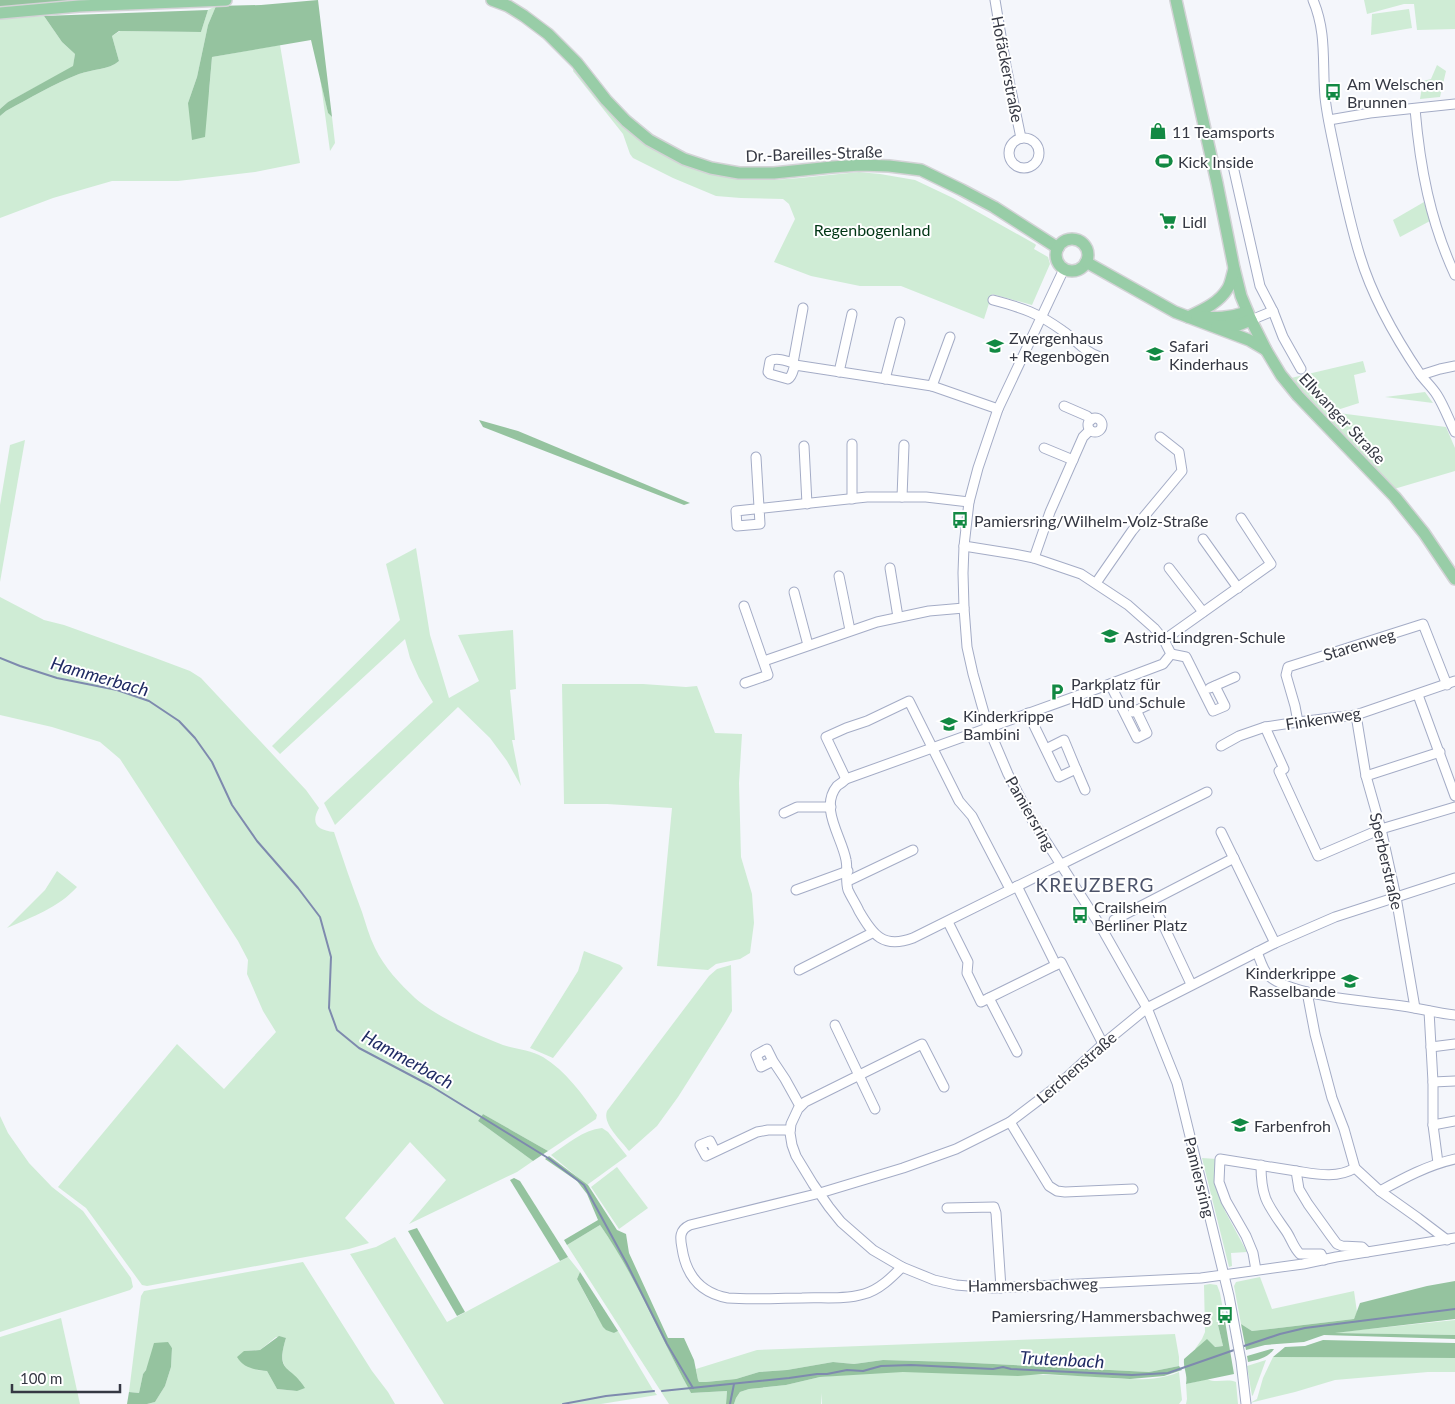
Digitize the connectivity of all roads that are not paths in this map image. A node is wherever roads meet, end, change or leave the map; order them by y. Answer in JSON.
{"nodes":[{"id":1,"x":226,"y":0,"type":"edge"},
{"id":2,"x":492,"y":0,"type":"edge"},
{"id":3,"x":995,"y":0,"type":"edge"},
{"id":4,"x":1176,"y":0,"type":"edge"},
{"id":5,"x":1313,"y":0,"type":"edge"},
{"id":6,"x":0,"y":13,"type":"edge"},
{"id":7,"x":1455,"y":104,"type":"edge"},
{"id":8,"x":1415,"y":109,"type":"junction"},
{"id":9,"x":1329,"y":120,"type":"junction"},
{"id":10,"x":1021,"y":138,"type":"dead end"},
{"id":11,"x":1233,"y":166,"type":"dead end"},
{"id":12,"x":1058,"y":248,"type":"junction"},
{"id":13,"x":1086,"y":262,"type":"junction"},
{"id":14,"x":1234,"y":268,"type":"junction"},
{"id":15,"x":1064,"y":269,"type":"junction"},
{"id":16,"x":1455,"y":275,"type":"edge"},
{"id":17,"x":993,"y":300,"type":"dead end"},
{"id":18,"x":803,"y":308,"type":"dead end"},
{"id":19,"x":1273,"y":311,"type":"junction"},
{"id":20,"x":852,"y":314,"type":"dead end"},
{"id":21,"x":1042,"y":316,"type":"junction"},
{"id":22,"x":1249,"y":316,"type":"junction"},
{"id":23,"x":1188,"y":317,"type":"junction"},
{"id":24,"x":900,"y":322,"type":"dead end"},
{"id":25,"x":1206,"y":324,"type":"junction"},
{"id":26,"x":950,"y":337,"type":"dead end"},
{"id":27,"x":1266,"y":350,"type":"junction"},
{"id":28,"x":1098,"y":356,"type":"dead end"},
{"id":29,"x":1455,"y":366,"type":"edge"},
{"id":30,"x":1301,"y":369,"type":"dead end"},
{"id":31,"x":839,"y":372,"type":"junction"},
{"id":32,"x":1421,"y":375,"type":"junction"},
{"id":33,"x":885,"y":379,"type":"junction"},
{"id":34,"x":932,"y":386,"type":"junction"},
{"id":35,"x":1064,"y":406,"type":"dead end"},
{"id":36,"x":998,"y":409,"type":"junction"},
{"id":37,"x":1091,"y":420,"type":"junction"},
{"id":38,"x":1090,"y":430,"type":"junction"},
{"id":39,"x":1455,"y":432,"type":"edge"},
{"id":40,"x":1160,"y":437,"type":"dead end"},
{"id":41,"x":852,"y":444,"type":"dead end"},
{"id":42,"x":904,"y":445,"type":"dead end"},
{"id":43,"x":804,"y":446,"type":"dead end"},
{"id":44,"x":1044,"y":448,"type":"dead end"},
{"id":45,"x":756,"y":457,"type":"dead end"},
{"id":46,"x":1073,"y":460,"type":"junction"},
{"id":47,"x":902,"y":497,"type":"junction"},
{"id":48,"x":852,"y":499,"type":"junction"},
{"id":49,"x":970,"y":502,"type":"junction"},
{"id":50,"x":807,"y":504,"type":"junction"},
{"id":51,"x":1241,"y":518,"type":"dead end"},
{"id":52,"x":1203,"y":539,"type":"dead end"},
{"id":53,"x":964,"y":546,"type":"junction"},
{"id":54,"x":1034,"y":558,"type":"junction"},
{"id":55,"x":890,"y":568,"type":"dead end"},
{"id":56,"x":1169,"y":568,"type":"dead end"},
{"id":57,"x":839,"y":576,"type":"dead end"},
{"id":58,"x":1455,"y":579,"type":"edge"},
{"id":59,"x":1096,"y":583,"type":"junction"},
{"id":60,"x":1238,"y":588,"type":"junction"},
{"id":61,"x":794,"y":592,"type":"dead end"},
{"id":62,"x":744,"y":606,"type":"dead end"},
{"id":63,"x":964,"y":608,"type":"junction"},
{"id":64,"x":1203,"y":612,"type":"junction"},
{"id":65,"x":898,"y":617,"type":"junction"},
{"id":66,"x":850,"y":630,"type":"junction"},
{"id":67,"x":1164,"y":640,"type":"junction"},
{"id":68,"x":808,"y":645,"type":"junction"},
{"id":69,"x":1171,"y":654,"type":"junction"},
{"id":70,"x":764,"y":661,"type":"junction"},
{"id":71,"x":1235,"y":677,"type":"dead end"},
{"id":72,"x":745,"y":683,"type":"dead end"},
{"id":73,"x":1451,"y":683,"type":"edge"},
{"id":74,"x":1110,"y":684,"type":"junction"},
{"id":75,"x":1215,"y":686,"type":"junction"},
{"id":76,"x":1204,"y":692,"type":"junction"},
{"id":77,"x":1418,"y":695,"type":"junction"},
{"id":78,"x":1148,"y":705,"type":"dead end"},
{"id":79,"x":1136,"y":710,"type":"junction"},
{"id":80,"x":1028,"y":713,"type":"junction"},
{"id":81,"x":1126,"y":715,"type":"junction"},
{"id":82,"x":1356,"y":715,"type":"junction"},
{"id":83,"x":1298,"y":722,"type":"junction"},
{"id":84,"x":1264,"y":727,"type":"junction"},
{"id":85,"x":988,"y":728,"type":"junction"},
{"id":86,"x":1221,"y":746,"type":"dead end"},
{"id":87,"x":932,"y":749,"type":"junction"},
{"id":88,"x":1046,"y":749,"type":"junction"},
{"id":89,"x":1440,"y":752,"type":"junction"},
{"id":90,"x":1076,"y":769,"type":"junction"},
{"id":91,"x":1366,"y":776,"type":"junction"},
{"id":92,"x":846,"y":779,"type":"junction"},
{"id":93,"x":1085,"y":790,"type":"dead end"},
{"id":94,"x":1207,"y":792,"type":"dead end"},
{"id":95,"x":1455,"y":796,"type":"edge"},
{"id":96,"x":831,"y":807,"type":"junction"},
{"id":97,"x":1455,"y":807,"type":"edge"},
{"id":98,"x":784,"y":813,"type":"dead end"},
{"id":99,"x":1381,"y":829,"type":"junction"},
{"id":100,"x":1221,"y":832,"type":"dead end"},
{"id":101,"x":913,"y":850,"type":"dead end"},
{"id":102,"x":1234,"y":858,"type":"junction"},
{"id":103,"x":1061,"y":865,"type":"junction"},
{"id":104,"x":848,"y":871,"type":"junction"},
{"id":105,"x":1455,"y":878,"type":"edge"},
{"id":106,"x":848,"y":881,"type":"junction"},
{"id":107,"x":1014,"y":887,"type":"junction"},
{"id":108,"x":796,"y":890,"type":"dead end"},
{"id":109,"x":1396,"y":897,"type":"junction"},
{"id":110,"x":1152,"y":901,"type":"junction"},
{"id":111,"x":1114,"y":920,"type":"dead end"},
{"id":112,"x":948,"y":922,"type":"junction"},
{"id":113,"x":872,"y":932,"type":"junction"},
{"id":114,"x":1275,"y":943,"type":"junction"},
{"id":115,"x":1257,"y":952,"type":"junction"},
{"id":116,"x":1056,"y":965,"type":"junction"},
{"id":117,"x":799,"y":970,"type":"dead end"},
{"id":118,"x":1190,"y":984,"type":"junction"},
{"id":119,"x":1307,"y":992,"type":"junction"},
{"id":120,"x":989,"y":998,"type":"junction"},
{"id":121,"x":1147,"y":1008,"type":"junction"},
{"id":122,"x":1415,"y":1008,"type":"junction"},
{"id":123,"x":1429,"y":1012,"type":"junction"},
{"id":124,"x":1455,"y":1015,"type":"edge"},
{"id":125,"x":835,"y":1025,"type":"dead end"},
{"id":126,"x":1103,"y":1044,"type":"junction"},
{"id":127,"x":1455,"y":1044,"type":"edge"},
{"id":128,"x":1431,"y":1046,"type":"junction"},
{"id":129,"x":1017,"y":1052,"type":"dead end"},
{"id":130,"x":773,"y":1061,"type":"dead end"},
{"id":131,"x":859,"y":1076,"type":"junction"},
{"id":132,"x":1455,"y":1081,"type":"edge"},
{"id":133,"x":1433,"y":1082,"type":"junction"},
{"id":134,"x":944,"y":1086,"type":"dead end"},
{"id":135,"x":800,"y":1106,"type":"junction"},
{"id":136,"x":875,"y":1110,"type":"dead end"},
{"id":137,"x":1455,"y":1121,"type":"edge"},
{"id":138,"x":1010,"y":1122,"type":"junction"},
{"id":139,"x":1433,"y":1125,"type":"junction"},
{"id":140,"x":790,"y":1130,"type":"junction"},
{"id":141,"x":715,"y":1152,"type":"dead end"},
{"id":142,"x":1455,"y":1159,"type":"edge"},
{"id":143,"x":1438,"y":1163,"type":"junction"},
{"id":144,"x":1261,"y":1165,"type":"junction"},
{"id":145,"x":1355,"y":1168,"type":"junction"},
{"id":146,"x":1296,"y":1171,"type":"junction"},
{"id":147,"x":1134,"y":1189,"type":"dead end"},
{"id":148,"x":1380,"y":1192,"type":"junction"},
{"id":149,"x":820,"y":1193,"type":"junction"},
{"id":150,"x":947,"y":1208,"type":"dead end"},
{"id":151,"x":1451,"y":1239,"type":"edge"},
{"id":152,"x":1367,"y":1252,"type":"junction"},
{"id":153,"x":1324,"y":1260,"type":"junction"},
{"id":154,"x":902,"y":1267,"type":"junction"},
{"id":155,"x":1256,"y":1270,"type":"junction"},
{"id":156,"x":1224,"y":1275,"type":"junction"},
{"id":157,"x":1001,"y":1288,"type":"junction"},
{"id":158,"x":1246,"y":1404,"type":"edge"}],
"edges":[{"from":1,"to":6,"type":"main road"},
{"from":2,"to":12,"type":"main road","name":"Dr.-Bareilles-Straße"},
{"from":3,"to":10,"type":"street","name":"Hofäckerstraße"},
{"from":4,"to":14,"type":"main road","name":"Ellwanger Straße"},
{"from":5,"to":9,"type":"street"},
{"from":7,"to":8,"type":"street"},
{"from":8,"to":9,"type":"street"},
{"from":8,"to":16,"type":"street"},
{"from":9,"to":32,"type":"street"},
{"from":11,"to":19,"type":"street"},
{"from":12,"to":13,"type":"main road"},
{"from":12,"to":15,"type":"main road"},
{"from":13,"to":15,"type":"main road"},
{"from":13,"to":23,"type":"main road"},
{"from":14,"to":22,"type":"main road","name":"Ellwanger Straße"},
{"from":14,"to":23,"type":"main road"},
{"from":15,"to":21,"type":"street","name":"Pamiersring"},
{"from":17,"to":21,"type":"street"},
{"from":18,"to":31,"type":"street"},
{"from":19,"to":22,"type":"street"},
{"from":19,"to":30,"type":"street"},
{"from":20,"to":31,"type":"street"},
{"from":21,"to":28,"type":"street"},
{"from":21,"to":36,"type":"street","name":"Pamiersring"},
{"from":22,"to":23,"type":"main road"},
{"from":22,"to":25,"type":"main road"},
{"from":22,"to":27,"type":"main road","name":"Ellwanger Straße"},
{"from":23,"to":25,"type":"main road"},
{"from":24,"to":33,"type":"street"},
{"from":25,"to":27,"type":"main road"},
{"from":26,"to":34,"type":"street"},
{"from":27,"to":58,"type":"main road","name":"Ellwanger Straße"},
{"from":29,"to":32,"type":"street"},
{"from":31,"to":33,"type":"street"},
{"from":32,"to":39,"type":"street"},
{"from":33,"to":34,"type":"street"},
{"from":34,"to":36,"type":"street"},
{"from":35,"to":37,"type":"street"},
{"from":36,"to":49,"type":"street","name":"Pamiersring"},
{"from":37,"to":38,"type":"street"},
{"from":37,"to":38,"type":"street"},
{"from":38,"to":46,"type":"street"},
{"from":40,"to":59,"type":"street"},
{"from":41,"to":48,"type":"street"},
{"from":42,"to":47,"type":"street"},
{"from":43,"to":50,"type":"street"},
{"from":44,"to":46,"type":"street"},
{"from":45,"to":50,"type":"street"},
{"from":46,"to":54,"type":"street"},
{"from":47,"to":48,"type":"street"},
{"from":47,"to":49,"type":"street"},
{"from":48,"to":50,"type":"street"},
{"from":49,"to":53,"type":"street","name":"Pamiersring"},
{"from":51,"to":60,"type":"street"},
{"from":52,"to":60,"type":"street"},
{"from":53,"to":54,"type":"street"},
{"from":53,"to":63,"type":"street","name":"Pamiersring"},
{"from":54,"to":59,"type":"street"},
{"from":55,"to":65,"type":"street"},
{"from":56,"to":64,"type":"street"},
{"from":57,"to":66,"type":"street"},
{"from":59,"to":67,"type":"street"},
{"from":60,"to":64,"type":"street"},
{"from":61,"to":68,"type":"street"},
{"from":62,"to":70,"type":"street"},
{"from":63,"to":65,"type":"street"},
{"from":63,"to":85,"type":"street","name":"Pamiersring"},
{"from":64,"to":67,"type":"street"},
{"from":65,"to":66,"type":"street"},
{"from":66,"to":68,"type":"street"},
{"from":67,"to":69,"type":"street"},
{"from":68,"to":70,"type":"street"},
{"from":69,"to":74,"type":"street"},
{"from":69,"to":76,"type":"street"},
{"from":70,"to":72,"type":"street"},
{"from":71,"to":75,"type":"street"},
{"from":73,"to":77,"type":"street","name":"Finkenweg"},
{"from":73,"to":83,"type":"street","name":"Starenweg"},
{"from":74,"to":80,"type":"street"},
{"from":74,"to":81,"type":"street"},
{"from":75,"to":76,"type":"street"},
{"from":75,"to":76,"type":"street"},
{"from":77,"to":82,"type":"street","name":"Finkenweg"},
{"from":77,"to":89,"type":"street"},
{"from":78,"to":79,"type":"street"},
{"from":79,"to":81,"type":"street"},
{"from":79,"to":81,"type":"street"},
{"from":80,"to":85,"type":"street"},
{"from":80,"to":88,"type":"street"},
{"from":82,"to":83,"type":"street","name":"Finkenweg"},
{"from":82,"to":91,"type":"street","name":"Sperberstraße"},
{"from":83,"to":84,"type":"street","name":"Finkenweg"},
{"from":84,"to":86,"type":"street","name":"Finkenweg"},
{"from":84,"to":99,"type":"street"},
{"from":85,"to":87,"type":"street"},
{"from":85,"to":103,"type":"street","name":"Pamiersring"},
{"from":87,"to":92,"type":"street"},
{"from":87,"to":92,"type":"street"},
{"from":87,"to":107,"type":"street"},
{"from":88,"to":90,"type":"street"},
{"from":88,"to":90,"type":"street"},
{"from":89,"to":91,"type":"street"},
{"from":89,"to":95,"type":"street"},
{"from":90,"to":93,"type":"street"},
{"from":91,"to":99,"type":"street","name":"Sperberstraße"},
{"from":92,"to":96,"type":"street"},
{"from":94,"to":103,"type":"street"},
{"from":96,"to":98,"type":"street"},
{"from":96,"to":104,"type":"street"},
{"from":97,"to":99,"type":"street"},
{"from":99,"to":109,"type":"street","name":"Sperberstraße"},
{"from":100,"to":102,"type":"street"},
{"from":101,"to":106,"type":"street"},
{"from":102,"to":110,"type":"street"},
{"from":102,"to":114,"type":"street"},
{"from":103,"to":107,"type":"street"},
{"from":103,"to":121,"type":"street","name":"Pamiersring"},
{"from":104,"to":106,"type":"street"},
{"from":104,"to":108,"type":"street"},
{"from":105,"to":109,"type":"street","name":"Lerchenstraße"},
{"from":106,"to":113,"type":"street"},
{"from":107,"to":112,"type":"street"},
{"from":107,"to":116,"type":"street"},
{"from":109,"to":114,"type":"street","name":"Lerchenstraße"},
{"from":109,"to":122,"type":"street","name":"Sperberstraße"},
{"from":110,"to":111,"type":"street"},
{"from":110,"to":118,"type":"street"},
{"from":112,"to":113,"type":"street"},
{"from":112,"to":120,"type":"street"},
{"from":113,"to":117,"type":"street"},
{"from":114,"to":115,"type":"street","name":"Lerchenstraße"},
{"from":115,"to":118,"type":"street","name":"Lerchenstraße"},
{"from":115,"to":119,"type":"street"},
{"from":116,"to":120,"type":"street"},
{"from":116,"to":126,"type":"street"},
{"from":118,"to":121,"type":"street","name":"Lerchenstraße"},
{"from":119,"to":122,"type":"street"},
{"from":119,"to":145,"type":"street"},
{"from":120,"to":129,"type":"street"},
{"from":121,"to":126,"type":"street","name":"Lerchenstraße"},
{"from":121,"to":156,"type":"street","name":"Pamiersring"},
{"from":122,"to":123,"type":"street"},
{"from":123,"to":124,"type":"street"},
{"from":123,"to":128,"type":"street"},
{"from":125,"to":131,"type":"street"},
{"from":126,"to":138,"type":"street","name":"Lerchenstraße"},
{"from":127,"to":128,"type":"street"},
{"from":128,"to":133,"type":"street"},
{"from":130,"to":135,"type":"street"},
{"from":131,"to":134,"type":"street"},
{"from":131,"to":135,"type":"street"},
{"from":131,"to":136,"type":"street"},
{"from":132,"to":133,"type":"street"},
{"from":133,"to":139,"type":"street"},
{"from":135,"to":140,"type":"street"},
{"from":137,"to":139,"type":"street"},
{"from":138,"to":147,"type":"street"},
{"from":138,"to":149,"type":"street","name":"Lerchenstraße"},
{"from":139,"to":143,"type":"street"},
{"from":140,"to":141,"type":"street"},
{"from":140,"to":149,"type":"street","name":"Hammersbachweg"},
{"from":142,"to":143,"type":"street"},
{"from":143,"to":148,"type":"street"},
{"from":144,"to":146,"type":"street"},
{"from":144,"to":153,"type":"street"},
{"from":144,"to":155,"type":"street"},
{"from":145,"to":146,"type":"street"},
{"from":145,"to":148,"type":"street"},
{"from":146,"to":152,"type":"street","name":"Hammersbachweg"},
{"from":148,"to":151,"type":"street"},
{"from":149,"to":154,"type":"street","name":"Hammersbachweg"},
{"from":149,"to":154,"type":"street","name":"Lerchenstraße"},
{"from":150,"to":157,"type":"street"},
{"from":151,"to":152,"type":"street","name":"Hammersbachweg"},
{"from":152,"to":153,"type":"street","name":"Hammersbachweg"},
{"from":153,"to":155,"type":"street","name":"Hammersbachweg"},
{"from":154,"to":157,"type":"street","name":"Hammersbachweg"},
{"from":155,"to":156,"type":"street","name":"Hammersbachweg"},
{"from":156,"to":157,"type":"street","name":"Hammersbachweg"},
{"from":156,"to":158,"type":"street","name":"Pamiersring"}]}
